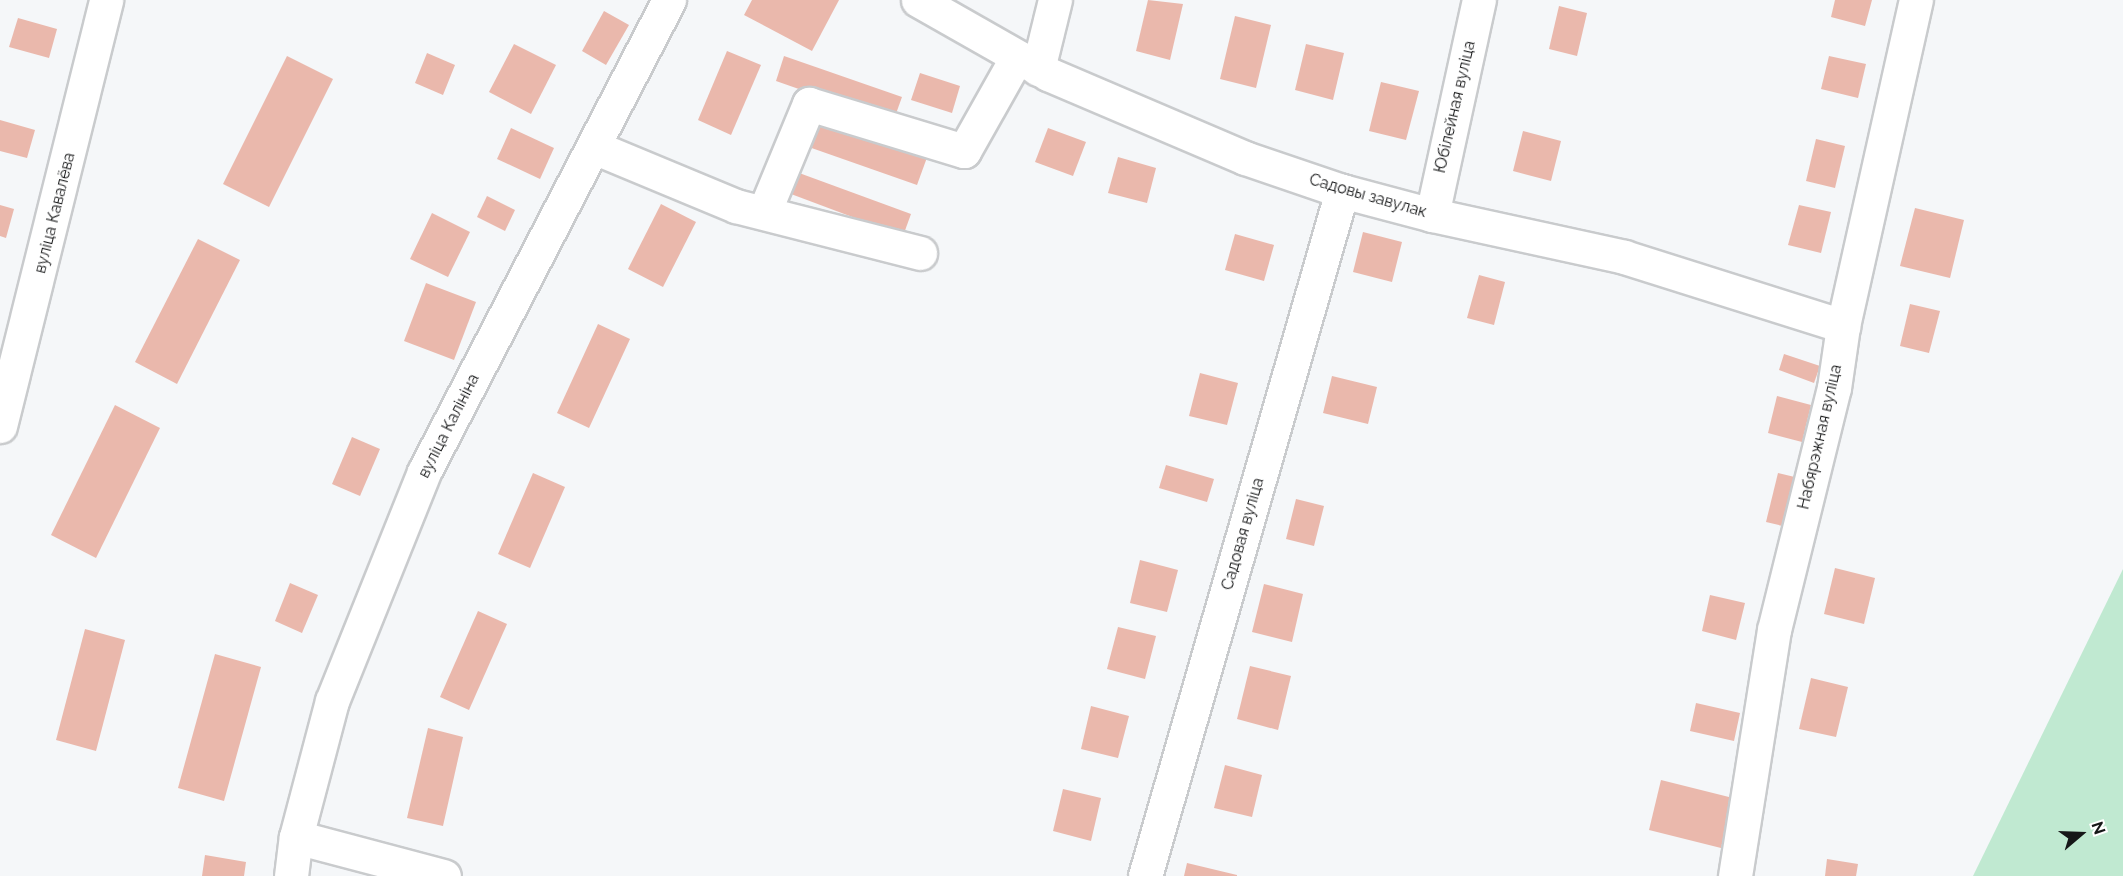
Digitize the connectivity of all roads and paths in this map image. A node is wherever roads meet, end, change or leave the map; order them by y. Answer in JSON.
{"nodes":[{"id":1,"x":106,"y":0,"type":"edge"},
{"id":2,"x":669,"y":0,"type":"edge"},
{"id":3,"x":918,"y":0,"type":"edge"},
{"id":4,"x":1055,"y":0,"type":"edge"},
{"id":5,"x":1479,"y":0,"type":"edge"},
{"id":6,"x":1916,"y":0,"type":"edge"},
{"id":7,"x":1027,"y":63,"type":"junction"},
{"id":8,"x":594,"y":147,"type":"junction"},
{"id":9,"x":1342,"y":191,"type":"junction"},
{"id":10,"x":765,"y":210,"type":"junction"},
{"id":11,"x":1432,"y":215,"type":"junction"},
{"id":12,"x":920,"y":253,"type":"dead end"},
{"id":13,"x":1843,"y":326,"type":"junction"},
{"id":14,"x":0,"y":426,"type":"edge"},
{"id":15,"x":296,"y":837,"type":"junction"},
{"id":16,"x":291,"y":876,"type":"edge"},
{"id":17,"x":444,"y":876,"type":"edge"},
{"id":18,"x":1145,"y":876,"type":"edge"},
{"id":19,"x":1735,"y":876,"type":"edge"}],
"edges":[{"from":1,"to":14,"type":"street","name":"вуліца Кавалёва"},
{"from":2,"to":8,"type":"street","name":"вуліца Калініна"},
{"from":3,"to":7,"type":"street","name":"Садовы завулак"},
{"from":4,"to":7,"type":"street"},
{"from":5,"to":11,"type":"street","name":"Юбілейная вуліца"},
{"from":6,"to":13,"type":"street","name":"Набярэжная вуліца"},
{"from":7,"to":9,"type":"street","name":"Садовы завулак"},
{"from":7,"to":10,"type":"street"},
{"from":8,"to":10,"type":"street"},
{"from":8,"to":15,"type":"street","name":"вуліца Калініна"},
{"from":9,"to":11,"type":"street","name":"Садовы завулак"},
{"from":9,"to":18,"type":"street","name":"Садовая вуліца"},
{"from":10,"to":12,"type":"street"},
{"from":11,"to":13,"type":"street","name":"Садовы завулак"},
{"from":13,"to":19,"type":"street","name":"Набярэжная вуліца"},
{"from":15,"to":16,"type":"street","name":"вуліца Калініна"},
{"from":15,"to":17,"type":"street"}]}
